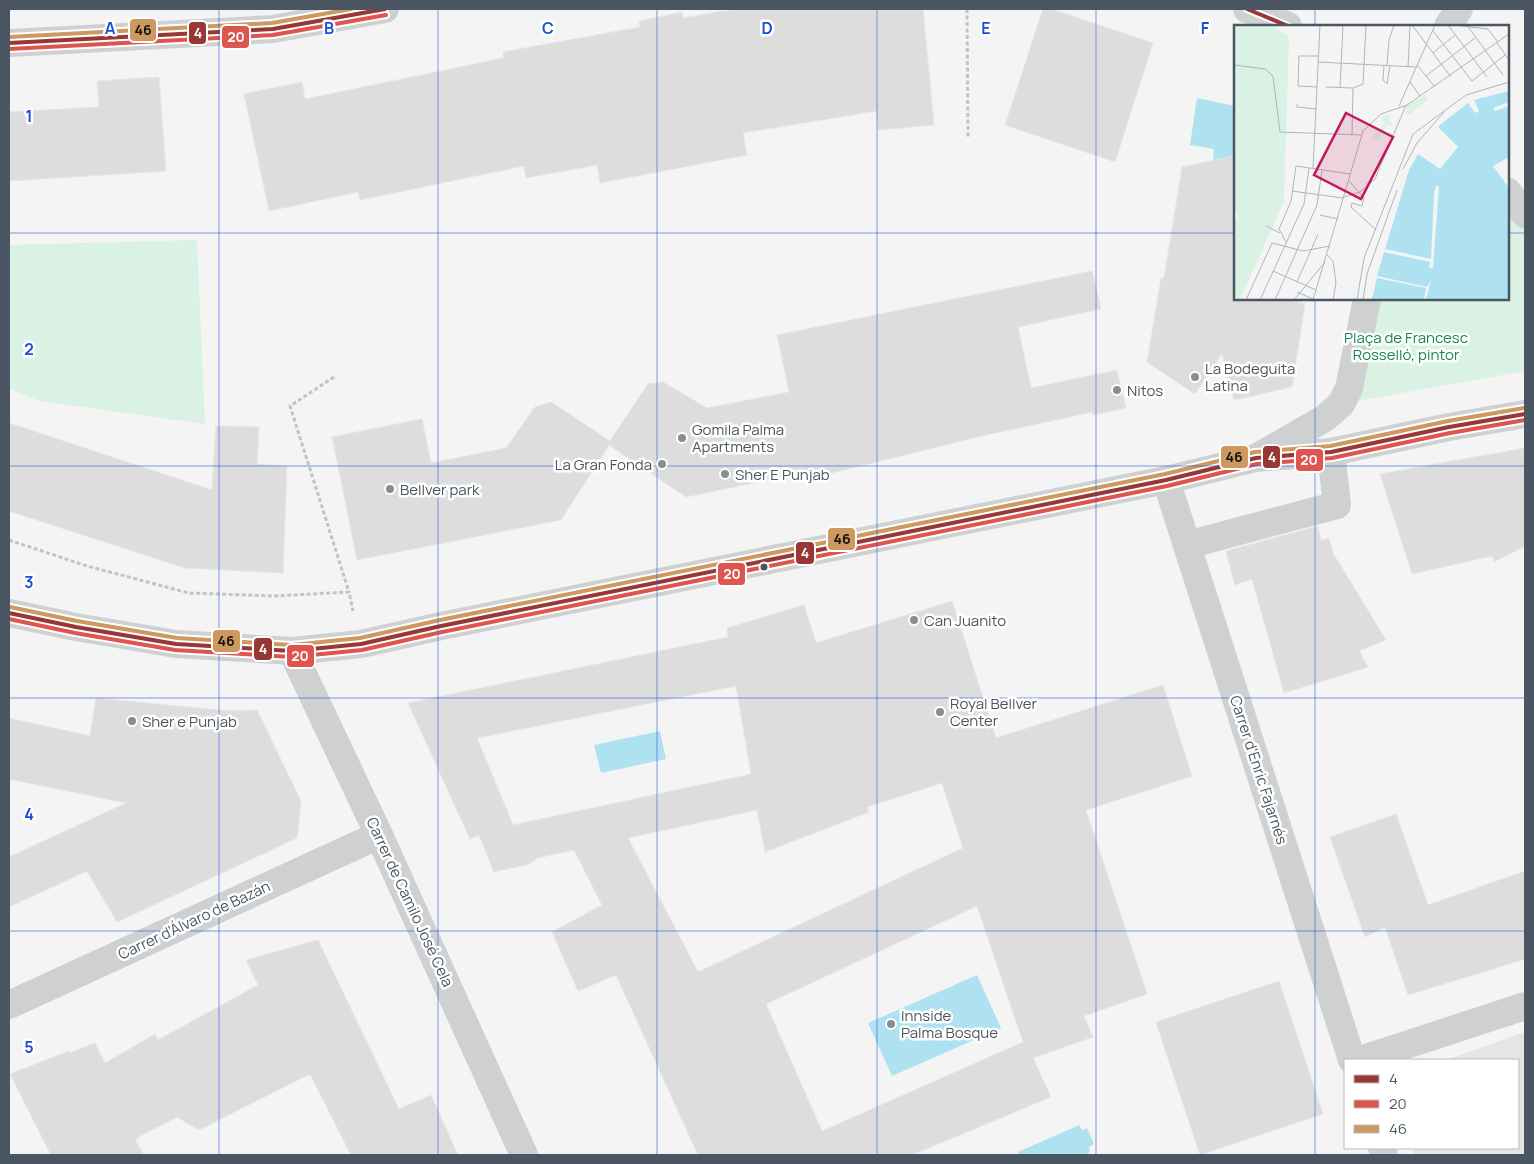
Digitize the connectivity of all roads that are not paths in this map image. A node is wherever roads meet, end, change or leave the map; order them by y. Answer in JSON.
{"nodes":[{"id":1,"x":385,"y":9,"type":"edge"},
{"id":2,"x":1247,"y":9,"type":"edge"},
{"id":3,"x":1459,"y":9,"type":"edge"},
{"id":4,"x":1286,"y":25,"type":"edge"},
{"id":5,"x":1449,"y":25,"type":"edge"},
{"id":6,"x":9,"y":42,"type":"edge"},
{"id":7,"x":1509,"y":193,"type":"edge"},
{"id":8,"x":1525,"y":214,"type":"edge"},
{"id":9,"x":1367,"y":300,"type":"edge"},
{"id":10,"x":1525,"y":414,"type":"edge"},
{"id":11,"x":1331,"y":452,"type":"junction"},
{"id":12,"x":1256,"y":458,"type":"junction"},
{"id":13,"x":1166,"y":480,"type":"junction"},
{"id":14,"x":1187,"y":544,"type":"junction"},
{"id":15,"x":9,"y":613,"type":"edge"},
{"id":16,"x":292,"y":651,"type":"junction"},
{"id":17,"x":379,"y":835,"type":"junction"},
{"id":18,"x":9,"y":1005,"type":"edge"},
{"id":19,"x":1525,"y":1006,"type":"edge"},
{"id":20,"x":1352,"y":1059,"type":"edge"},
{"id":21,"x":1363,"y":1059,"type":"edge"},
{"id":22,"x":524,"y":1155,"type":"edge"}],
"edges":[{"from":1,"to":6,"type":"street"},
{"from":2,"to":4,"type":"street"},
{"from":3,"to":5,"type":"street"},
{"from":7,"to":8,"type":"street"},
{"from":9,"to":12,"type":"street"},
{"from":10,"to":11,"type":"street"},
{"from":11,"to":12,"type":"street"},
{"from":11,"to":14,"type":"street"},
{"from":12,"to":13,"type":"street"},
{"from":13,"to":14,"type":"street","name":"Carrer d'Enric Fajarnés"},
{"from":13,"to":16,"type":"street"},
{"from":14,"to":20,"type":"street","name":"Carrer d'Enric Fajarnés"},
{"from":15,"to":16,"type":"street"},
{"from":16,"to":17,"type":"street","name":"Carrer de Camilo José Cela"},
{"from":17,"to":18,"type":"street","name":"Carrer d'Álvaro de Bazán"},
{"from":17,"to":22,"type":"street","name":"Carrer de Camilo José Cela"},
{"from":19,"to":21,"type":"street"}]}
